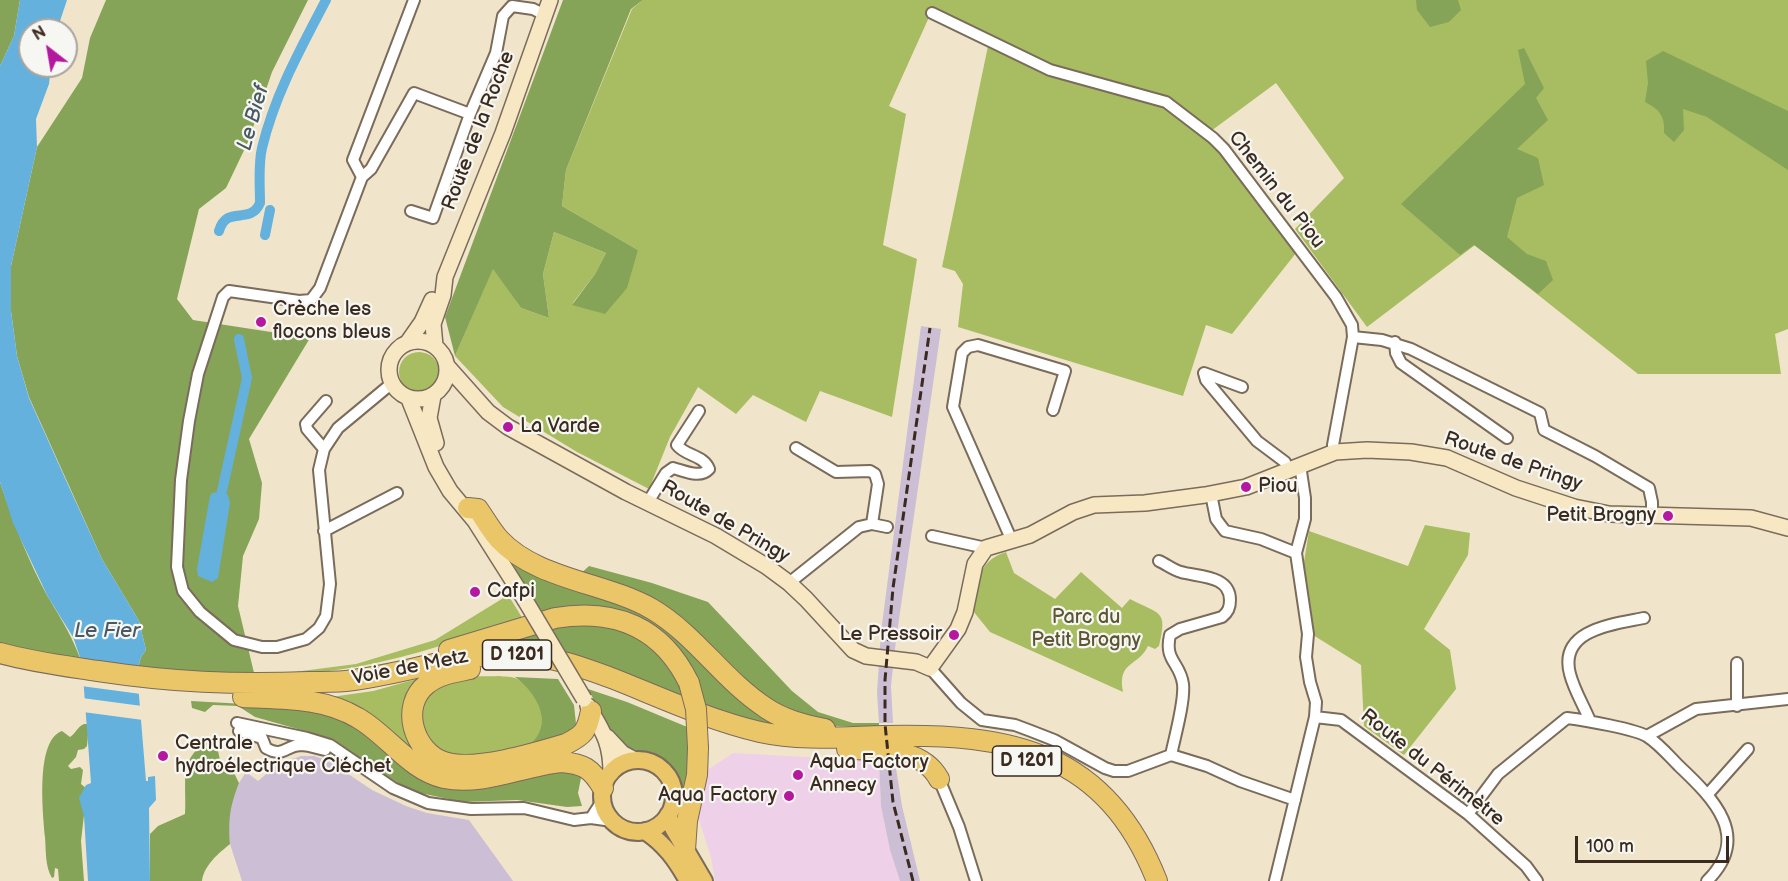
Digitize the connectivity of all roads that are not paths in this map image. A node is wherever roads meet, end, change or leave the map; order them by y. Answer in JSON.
{"nodes":[{"id":1,"x":414,"y":0,"type":"edge"},
{"id":2,"x":548,"y":7,"type":"edge"},
{"id":3,"x":932,"y":14,"type":"dead end"},
{"id":4,"x":470,"y":114,"type":"junction"},
{"id":5,"x":362,"y":177,"type":"junction"},
{"id":6,"x":411,"y":211,"type":"dead end"},
{"id":7,"x":445,"y":277,"type":"junction"},
{"id":8,"x":1353,"y":337,"type":"junction"},
{"id":9,"x":408,"y":342,"type":"junction"},
{"id":10,"x":1395,"y":342,"type":"junction"},
{"id":11,"x":435,"y":346,"type":"junction"},
{"id":12,"x":447,"y":366,"type":"junction"},
{"id":13,"x":391,"y":384,"type":"junction"},
{"id":14,"x":1242,"y":387,"type":"dead end"},
{"id":15,"x":436,"y":394,"type":"junction"},
{"id":16,"x":472,"y":394,"type":"junction"},
{"id":17,"x":409,"y":399,"type":"junction"},
{"id":18,"x":326,"y":401,"type":"dead end"},
{"id":19,"x":1053,"y":410,"type":"dead end"},
{"id":20,"x":699,"y":411,"type":"dead end"},
{"id":21,"x":1507,"y":438,"type":"dead end"},
{"id":22,"x":796,"y":448,"type":"dead end"},
{"id":23,"x":324,"y":449,"type":"junction"},
{"id":24,"x":1335,"y":452,"type":"junction"},
{"id":25,"x":1294,"y":468,"type":"junction"},
{"id":26,"x":397,"y":493,"type":"dead end"},
{"id":27,"x":1211,"y":494,"type":"junction"},
{"id":28,"x":648,"y":502,"type":"junction"},
{"id":29,"x":471,"y":514,"type":"junction"},
{"id":30,"x":1652,"y":515,"type":"junction"},
{"id":31,"x":872,"y":524,"type":"junction"},
{"id":32,"x":886,"y":527,"type":"dead end"},
{"id":33,"x":1788,"y":528,"type":"edge"},
{"id":34,"x":324,"y":531,"type":"junction"},
{"id":35,"x":932,"y":536,"type":"dead end"},
{"id":36,"x":1012,"y":542,"type":"junction"},
{"id":37,"x":986,"y":548,"type":"junction"},
{"id":38,"x":1296,"y":553,"type":"junction"},
{"id":39,"x":1159,"y":561,"type":"dead end"},
{"id":40,"x":789,"y":584,"type":"junction"},
{"id":41,"x":1644,"y":618,"type":"dead end"},
{"id":42,"x":6,"y":661,"type":"edge"},
{"id":43,"x":1737,"y":663,"type":"dead end"},
{"id":44,"x":488,"y":667,"type":"junction"},
{"id":45,"x":930,"y":668,"type":"junction"},
{"id":46,"x":308,"y":682,"type":"junction"},
{"id":47,"x":186,"y":688,"type":"junction"},
{"id":48,"x":243,"y":697,"type":"junction"},
{"id":49,"x":1788,"y":699,"type":"edge"},
{"id":50,"x":587,"y":705,"type":"junction"},
{"id":51,"x":1737,"y":706,"type":"junction"},
{"id":52,"x":1315,"y":717,"type":"junction"},
{"id":53,"x":1590,"y":721,"type":"junction"},
{"id":54,"x":238,"y":727,"type":"dead end"},
{"id":55,"x":265,"y":733,"type":"junction"},
{"id":56,"x":605,"y":735,"type":"junction"},
{"id":57,"x":882,"y":736,"type":"junction"},
{"id":58,"x":1647,"y":736,"type":"junction"},
{"id":59,"x":852,"y":749,"type":"junction"},
{"id":60,"x":1748,"y":749,"type":"dead end"},
{"id":61,"x":340,"y":753,"type":"junction"},
{"id":62,"x":1171,"y":755,"type":"junction"},
{"id":63,"x":635,"y":760,"type":"junction"},
{"id":64,"x":939,"y":779,"type":"joint"},
{"id":65,"x":605,"y":787,"type":"junction"},
{"id":66,"x":1708,"y":794,"type":"junction"},
{"id":67,"x":1295,"y":800,"type":"junction"},
{"id":68,"x":1468,"y":814,"type":"junction"},
{"id":69,"x":668,"y":815,"type":"junction"},
{"id":70,"x":591,"y":818,"type":"junction"},
{"id":71,"x":1125,"y":818,"type":"junction"},
{"id":72,"x":612,"y":821,"type":"junction"},
{"id":73,"x":645,"y":831,"type":"junction"},
{"id":74,"x":686,"y":849,"type":"junction"},
{"id":75,"x":688,"y":881,"type":"edge"},
{"id":76,"x":704,"y":881,"type":"edge"},
{"id":77,"x":976,"y":881,"type":"edge"},
{"id":78,"x":1149,"y":881,"type":"edge"},
{"id":79,"x":1157,"y":881,"type":"edge"},
{"id":80,"x":1165,"y":881,"type":"edge"},
{"id":81,"x":1275,"y":881,"type":"edge"},
{"id":82,"x":1537,"y":881,"type":"edge"},
{"id":83,"x":1707,"y":881,"type":"edge"}],
"edges":[{"from":1,"to":5,"type":"street"},
{"from":2,"to":4,"type":"street"},
{"from":2,"to":7,"type":"street","name":"Route de la Roche"},
{"from":3,"to":8,"type":"street","name":"Chemin du Piou"},
{"from":4,"to":5,"type":"street"},
{"from":4,"to":6,"type":"street"},
{"from":5,"to":34,"type":"street"},
{"from":7,"to":9,"type":"street","name":"Route de la Roche"},
{"from":7,"to":11,"type":"street","name":"Route de la Roche"},
{"from":8,"to":10,"type":"street"},
{"from":8,"to":24,"type":"street","name":"Chemin du Piou"},
{"from":9,"to":11,"type":"street"},
{"from":9,"to":13,"type":"street"},
{"from":10,"to":21,"type":"street"},
{"from":10,"to":30,"type":"street"},
{"from":11,"to":12,"type":"street"},
{"from":12,"to":15,"type":"street"},
{"from":12,"to":16,"type":"street","name":"Route de Pringy"},
{"from":13,"to":17,"type":"street"},
{"from":13,"to":23,"type":"street"},
{"from":14,"to":25,"type":"street"},
{"from":15,"to":16,"type":"street"},
{"from":15,"to":17,"type":"street"},
{"from":15,"to":29,"type":"street"},
{"from":16,"to":28,"type":"street","name":"Route de Pringy"},
{"from":17,"to":29,"type":"street"},
{"from":18,"to":23,"type":"street"},
{"from":19,"to":36,"type":"street"},
{"from":20,"to":28,"type":"street"},
{"from":22,"to":31,"type":"street"},
{"from":23,"to":34,"type":"street"},
{"from":24,"to":25,"type":"street","name":"Route de Pringy"},
{"from":24,"to":30,"type":"street","name":"Route de Pringy"},
{"from":25,"to":27,"type":"street","name":"Route de Pringy"},
{"from":25,"to":38,"type":"street"},
{"from":26,"to":34,"type":"street"},
{"from":27,"to":36,"type":"street","name":"Route de Pringy"},
{"from":27,"to":38,"type":"street"},
{"from":28,"to":40,"type":"street","name":"Route de Pringy"},
{"from":29,"to":50,"type":"street","number":"D 1201","bridge":true},
{"from":29,"to":57,"type":"highway"},
{"from":30,"to":33,"type":"street","name":"Route de Pringy"},
{"from":31,"to":32,"type":"street"},
{"from":31,"to":40,"type":"street"},
{"from":35,"to":37,"type":"street","name":"Route de Pringy"},
{"from":36,"to":37,"type":"street","name":"Route de Pringy"},
{"from":37,"to":45,"type":"street"},
{"from":38,"to":52,"type":"street"},
{"from":39,"to":62,"type":"street"},
{"from":40,"to":45,"type":"street","name":"Route de Pringy"},
{"from":41,"to":53,"type":"street"},
{"from":42,"to":47,"type":"highway","name":"Voie de Metz"},
{"from":43,"to":51,"type":"street"},
{"from":44,"to":48,"type":"highway","name":"Voie de Metz","number":"D 1201"},
{"from":44,"to":50,"type":"highway"},
{"from":44,"to":59,"type":"highway","name":"Voie de Metz","number":"D 1201"},
{"from":45,"to":62,"type":"street"},
{"from":46,"to":47,"type":"highway","name":"Voie de Metz","number":"D 1201"},
{"from":46,"to":57,"type":"highway","name":"Voie de Metz","number":"D 1201"},
{"from":46,"to":74,"type":"highway","bridge":true},
{"from":47,"to":48,"type":"highway","name":"Voie de Metz","number":"D 1201"},
{"from":48,"to":65,"type":"highway"},
{"from":49,"to":51,"type":"street"},
{"from":50,"to":56,"type":"street","number":"D 1201"},
{"from":51,"to":58,"type":"street"},
{"from":52,"to":67,"type":"street"},
{"from":52,"to":68,"type":"street","name":"Route du Périmètre"},
{"from":53,"to":58,"type":"street"},
{"from":53,"to":68,"type":"street"},
{"from":54,"to":55,"type":"street"},
{"from":55,"to":61,"type":"street"},
{"from":55,"to":61,"type":"street"},
{"from":56,"to":63,"type":"street","number":"D 1201"},
{"from":56,"to":65,"type":"street","number":"D 1201"},
{"from":57,"to":71,"type":"highway","number":"D 1201"},
{"from":58,"to":66,"type":"street"},
{"from":59,"to":64,"type":"highway"},
{"from":59,"to":78,"type":"highway","number":"D 1201"},
{"from":60,"to":66,"type":"street"},
{"from":61,"to":70,"type":"street"},
{"from":62,"to":67,"type":"street"},
{"from":63,"to":65,"type":"main road"},
{"from":63,"to":69,"type":"main road"},
{"from":64,"to":77,"type":"street"},
{"from":65,"to":70,"type":"street"},
{"from":65,"to":72,"type":"main road"},
{"from":66,"to":83,"type":"street"},
{"from":67,"to":81,"type":"street"},
{"from":68,"to":82,"type":"street","name":"Route du Périmètre"},
{"from":69,"to":73,"type":"main road"},
{"from":69,"to":74,"type":"main road"},
{"from":70,"to":72,"type":"street"},
{"from":71,"to":79,"type":"highway","number":"D 1201"},
{"from":71,"to":80,"type":"highway"},
{"from":72,"to":73,"type":"main road"},
{"from":73,"to":75,"type":"main road"},
{"from":74,"to":76,"type":"main road"}]}
